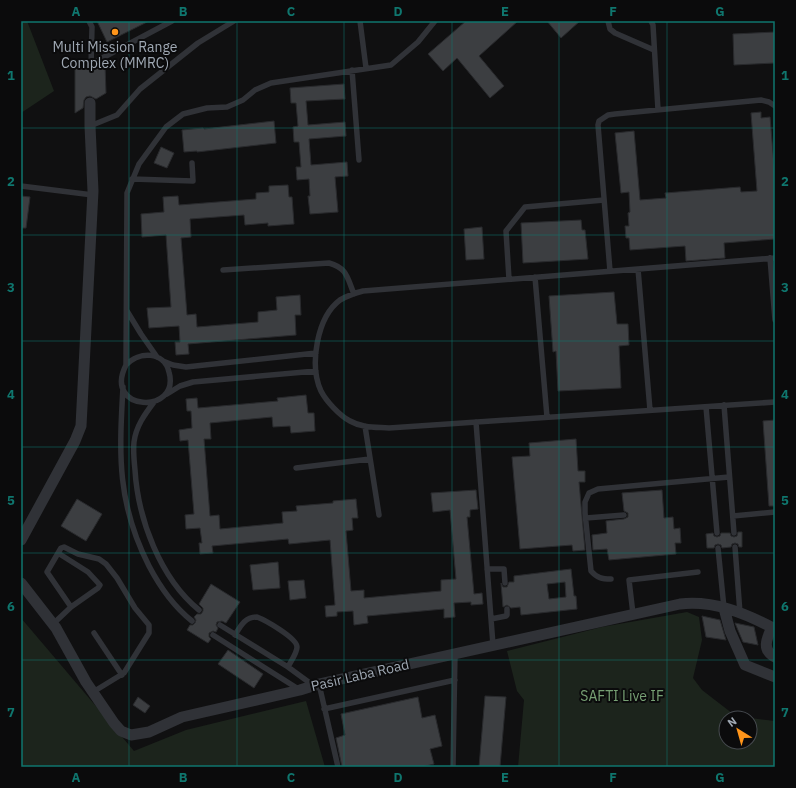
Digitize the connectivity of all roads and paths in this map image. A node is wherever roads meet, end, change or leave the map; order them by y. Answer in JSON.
{"nodes":[{"id":1,"x":89,"y":21,"type":"edge"},
{"id":2,"x":172,"y":21,"type":"edge"},
{"id":3,"x":234,"y":21,"type":"edge"},
{"id":4,"x":360,"y":21,"type":"edge"},
{"id":5,"x":435,"y":21,"type":"edge"},
{"id":6,"x":608,"y":21,"type":"edge"},
{"id":7,"x":651,"y":21,"type":"edge"},
{"id":8,"x":654,"y":50,"type":"junction"},
{"id":9,"x":366,"y":68,"type":"junction"},
{"id":10,"x":352,"y":70,"type":"junction"},
{"id":11,"x":90,"y":103,"type":"dead end"},
{"id":12,"x":775,"y":106,"type":"edge"},
{"id":13,"x":658,"y":110,"type":"junction"},
{"id":14,"x":90,"y":126,"type":"junction"},
{"id":15,"x":359,"y":160,"type":"dead end"},
{"id":16,"x":192,"y":163,"type":"dead end"},
{"id":17,"x":132,"y":179,"type":"junction"},
{"id":18,"x":21,"y":186,"type":"edge"},
{"id":19,"x":93,"y":195,"type":"junction"},
{"id":20,"x":604,"y":200,"type":"junction"},
{"id":21,"x":773,"y":258,"type":"edge"},
{"id":22,"x":638,"y":269,"type":"junction"},
{"id":23,"x":223,"y":270,"type":"dead end"},
{"id":24,"x":610,"y":271,"type":"junction"},
{"id":25,"x":536,"y":277,"type":"junction"},
{"id":26,"x":509,"y":279,"type":"junction"},
{"id":27,"x":354,"y":294,"type":"junction"},
{"id":28,"x":127,"y":311,"type":"junction"},
{"id":29,"x":775,"y":320,"type":"edge"},
{"id":30,"x":316,"y":353,"type":"junction"},
{"id":31,"x":157,"y":357,"type":"junction"},
{"id":32,"x":163,"y":361,"type":"junction"},
{"id":33,"x":126,"y":365,"type":"junction"},
{"id":34,"x":316,"y":371,"type":"junction"},
{"id":35,"x":123,"y":387,"type":"junction"},
{"id":36,"x":163,"y":396,"type":"junction"},
{"id":37,"x":154,"y":402,"type":"junction"},
{"id":38,"x":775,"y":402,"type":"edge"},
{"id":39,"x":724,"y":405,"type":"junction"},
{"id":40,"x":706,"y":407,"type":"junction"},
{"id":41,"x":650,"y":410,"type":"junction"},
{"id":42,"x":546,"y":417,"type":"junction"},
{"id":43,"x":476,"y":422,"type":"junction"},
{"id":44,"x":365,"y":426,"type":"junction"},
{"id":45,"x":370,"y":459,"type":"junction"},
{"id":46,"x":296,"y":468,"type":"dead end"},
{"id":47,"x":729,"y":477,"type":"junction"},
{"id":48,"x":711,"y":478,"type":"junction"},
{"id":49,"x":775,"y":512,"type":"edge"},
{"id":50,"x":379,"y":515,"type":"dead end"},
{"id":51,"x":624,"y":515,"type":"dead end"},
{"id":52,"x":732,"y":516,"type":"junction"},
{"id":53,"x":586,"y":518,"type":"junction"},
{"id":54,"x":716,"y":533,"type":"dead end"},
{"id":55,"x":734,"y":533,"type":"dead end"},
{"id":56,"x":21,"y":540,"type":"edge"},
{"id":57,"x":735,"y":547,"type":"dead end"},
{"id":58,"x":718,"y":548,"type":"dead end"},
{"id":59,"x":58,"y":553,"type":"junction"},
{"id":60,"x":487,"y":569,"type":"junction"},
{"id":61,"x":698,"y":572,"type":"dead end"},
{"id":62,"x":611,"y":579,"type":"dead end"},
{"id":63,"x":21,"y":583,"type":"edge"},
{"id":64,"x":505,"y":583,"type":"dead end"},
{"id":65,"x":71,"y":607,"type":"junction"},
{"id":66,"x":506,"y":608,"type":"dead end"},
{"id":67,"x":724,"y":608,"type":"junction"},
{"id":68,"x":199,"y":610,"type":"dead end"},
{"id":69,"x":740,"y":613,"type":"junction"},
{"id":70,"x":633,"y":614,"type":"junction"},
{"id":71,"x":491,"y":619,"type":"junction"},
{"id":72,"x":192,"y":621,"type":"dead end"},
{"id":73,"x":53,"y":624,"type":"junction"},
{"id":74,"x":220,"y":625,"type":"dead end"},
{"id":75,"x":774,"y":628,"type":"edge"},
{"id":76,"x":94,"y":633,"type":"dead end"},
{"id":77,"x":214,"y":635,"type":"dead end"},
{"id":78,"x":235,"y":635,"type":"junction"},
{"id":79,"x":493,"y":645,"type":"junction"},
{"id":80,"x":455,"y":654,"type":"junction"},
{"id":81,"x":775,"y":657,"type":"edge"},
{"id":82,"x":288,"y":667,"type":"junction"},
{"id":83,"x":122,"y":675,"type":"junction"},
{"id":84,"x":775,"y":677,"type":"edge"},
{"id":85,"x":455,"y":680,"type":"junction"},
{"id":86,"x":316,"y":685,"type":"junction"},
{"id":87,"x":300,"y":690,"type":"junction"},
{"id":88,"x":93,"y":692,"type":"junction"},
{"id":89,"x":324,"y":709,"type":"junction"},
{"id":90,"x":338,"y":767,"type":"edge"},
{"id":91,"x":453,"y":767,"type":"edge"}],
"edges":[{"from":1,"to":2,"type":"lane"},
{"from":3,"to":14,"type":"lane"},
{"from":4,"to":9,"type":"lane"},
{"from":5,"to":9,"type":"lane"},
{"from":6,"to":8,"type":"lane"},
{"from":7,"to":8,"type":"lane"},
{"from":8,"to":13,"type":"lane"},
{"from":9,"to":10,"type":"lane"},
{"from":10,"to":15,"type":"lane"},
{"from":10,"to":17,"type":"lane"},
{"from":11,"to":14,"type":"street"},
{"from":12,"to":13,"type":"lane"},
{"from":13,"to":20,"type":"lane"},
{"from":14,"to":19,"type":"street"},
{"from":16,"to":17,"type":"lane"},
{"from":17,"to":28,"type":"lane"},
{"from":18,"to":19,"type":"lane"},
{"from":19,"to":56,"type":"street"},
{"from":20,"to":24,"type":"lane"},
{"from":20,"to":26,"type":"lane"},
{"from":21,"to":22,"type":"lane"},
{"from":21,"to":29,"type":"lane"},
{"from":22,"to":24,"type":"lane"},
{"from":22,"to":41,"type":"lane"},
{"from":23,"to":27,"type":"lane"},
{"from":24,"to":25,"type":"lane"},
{"from":25,"to":26,"type":"lane"},
{"from":25,"to":42,"type":"lane"},
{"from":26,"to":27,"type":"lane"},
{"from":27,"to":30,"type":"lane"},
{"from":28,"to":31,"type":"lane"},
{"from":28,"to":33,"type":"lane"},
{"from":30,"to":32,"type":"lane"},
{"from":30,"to":34,"type":"lane"},
{"from":31,"to":32,"type":"lane"},
{"from":31,"to":33,"type":"lane"},
{"from":32,"to":36,"type":"lane"},
{"from":33,"to":35,"type":"lane"},
{"from":34,"to":36,"type":"lane"},
{"from":34,"to":44,"type":"lane"},
{"from":35,"to":37,"type":"lane"},
{"from":35,"to":72,"type":"lane"},
{"from":36,"to":37,"type":"lane"},
{"from":37,"to":68,"type":"lane"},
{"from":38,"to":39,"type":"lane"},
{"from":39,"to":40,"type":"lane"},
{"from":39,"to":47,"type":"lane"},
{"from":40,"to":41,"type":"lane"},
{"from":40,"to":48,"type":"lane"},
{"from":41,"to":42,"type":"lane"},
{"from":42,"to":43,"type":"lane"},
{"from":43,"to":44,"type":"lane"},
{"from":43,"to":60,"type":"lane"},
{"from":44,"to":45,"type":"lane"},
{"from":45,"to":46,"type":"lane"},
{"from":45,"to":50,"type":"lane"},
{"from":47,"to":48,"type":"lane"},
{"from":47,"to":52,"type":"lane"},
{"from":48,"to":53,"type":"lane"},
{"from":48,"to":54,"type":"lane"},
{"from":49,"to":52,"type":"lane"},
{"from":51,"to":53,"type":"lane"},
{"from":52,"to":55,"type":"lane"},
{"from":53,"to":62,"type":"lane"},
{"from":57,"to":69,"type":"lane"},
{"from":58,"to":67,"type":"lane"},
{"from":59,"to":65,"type":"lane"},
{"from":59,"to":65,"type":"lane"},
{"from":59,"to":83,"type":"lane"},
{"from":60,"to":64,"type":"lane"},
{"from":60,"to":71,"type":"lane"},
{"from":61,"to":70,"type":"lane"},
{"from":63,"to":73,"type":"street","name":"Pasir Laba Road"},
{"from":65,"to":73,"type":"lane"},
{"from":66,"to":71,"type":"lane"},
{"from":67,"to":69,"type":"street","name":"Pasir Laba Road"},
{"from":67,"to":70,"type":"street","name":"Pasir Laba Road"},
{"from":67,"to":84,"type":"street"},
{"from":69,"to":75,"type":"street","name":"Pasir Laba Road"},
{"from":70,"to":79,"type":"street","name":"Pasir Laba Road"},
{"from":71,"to":79,"type":"lane"},
{"from":73,"to":88,"type":"street","name":"Pasir Laba Road"},
{"from":74,"to":78,"type":"lane"},
{"from":75,"to":81,"type":"street"},
{"from":76,"to":83,"type":"lane"},
{"from":77,"to":87,"type":"lane"},
{"from":78,"to":82,"type":"lane"},
{"from":78,"to":82,"type":"lane"},
{"from":79,"to":80,"type":"street","name":"Pasir Laba Road"},
{"from":80,"to":85,"type":"lane"},
{"from":80,"to":86,"type":"street","name":"Pasir Laba Road"},
{"from":82,"to":86,"type":"lane"},
{"from":83,"to":88,"type":"lane"},
{"from":85,"to":89,"type":"lane"},
{"from":85,"to":91,"type":"lane"},
{"from":86,"to":87,"type":"street","name":"Pasir Laba Road"},
{"from":86,"to":89,"type":"lane"},
{"from":87,"to":88,"type":"street","name":"Pasir Laba Road"},
{"from":89,"to":90,"type":"lane"}]}
